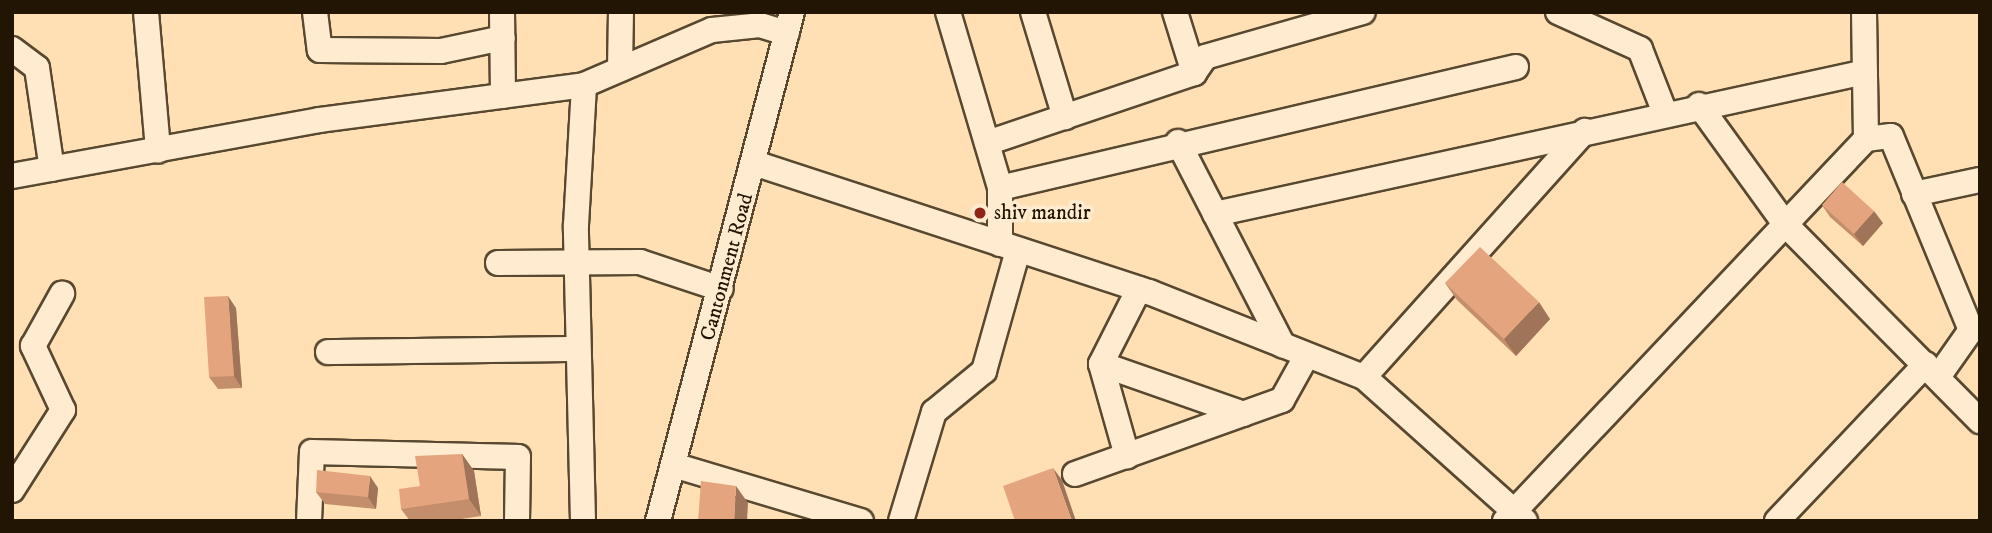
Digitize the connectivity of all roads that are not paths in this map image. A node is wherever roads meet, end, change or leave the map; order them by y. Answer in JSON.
{"nodes":[{"id":1,"x":146,"y":12,"type":"edge"},
{"id":2,"x":315,"y":12,"type":"edge"},
{"id":3,"x":502,"y":12,"type":"edge"},
{"id":4,"x":621,"y":12,"type":"edge"},
{"id":5,"x":948,"y":12,"type":"edge"},
{"id":6,"x":1033,"y":12,"type":"edge"},
{"id":7,"x":1175,"y":12,"type":"edge"},
{"id":8,"x":1363,"y":12,"type":"edge"},
{"id":9,"x":1558,"y":12,"type":"edge"},
{"id":10,"x":1864,"y":12,"type":"edge"},
{"id":11,"x":789,"y":23,"type":"edge"},
{"id":12,"x":503,"y":37,"type":"junction"},
{"id":13,"x":12,"y":49,"type":"edge"},
{"id":14,"x":1516,"y":67,"type":"dead end"},
{"id":15,"x":620,"y":69,"type":"junction"},
{"id":16,"x":1865,"y":72,"type":"junction"},
{"id":17,"x":1194,"y":73,"type":"junction"},
{"id":18,"x":584,"y":85,"type":"junction"},
{"id":19,"x":503,"y":96,"type":"junction"},
{"id":20,"x":1699,"y":105,"type":"junction"},
{"id":21,"x":1665,"y":113,"type":"junction"},
{"id":22,"x":1065,"y":117,"type":"junction"},
{"id":23,"x":1585,"y":131,"type":"junction"},
{"id":24,"x":1866,"y":139,"type":"junction"},
{"id":25,"x":1178,"y":142,"type":"junction"},
{"id":26,"x":987,"y":143,"type":"junction"},
{"id":27,"x":158,"y":150,"type":"junction"},
{"id":28,"x":754,"y":163,"type":"junction"},
{"id":29,"x":52,"y":169,"type":"junction"},
{"id":30,"x":12,"y":176,"type":"edge"},
{"id":31,"x":1980,"y":180,"type":"edge"},
{"id":32,"x":1000,"y":188,"type":"junction"},
{"id":33,"x":1914,"y":194,"type":"junction"},
{"id":34,"x":1215,"y":214,"type":"junction"},
{"id":35,"x":1786,"y":225,"type":"junction"},
{"id":36,"x":1009,"y":247,"type":"junction"},
{"id":37,"x":576,"y":259,"type":"junction"},
{"id":38,"x":498,"y":263,"type":"dead end"},
{"id":39,"x":721,"y":289,"type":"junction"},
{"id":40,"x":1139,"y":289,"type":"junction"},
{"id":41,"x":62,"y":294,"type":"dead end"},
{"id":42,"x":1975,"y":330,"type":"edge"},
{"id":43,"x":1283,"y":345,"type":"junction"},
{"id":44,"x":576,"y":349,"type":"junction"},
{"id":45,"x":328,"y":352,"type":"dead end"},
{"id":46,"x":1307,"y":355,"type":"junction"},
{"id":47,"x":1101,"y":364,"type":"junction"},
{"id":48,"x":1932,"y":371,"type":"junction"},
{"id":49,"x":1364,"y":377,"type":"junction"},
{"id":50,"x":1244,"y":414,"type":"junction"},
{"id":51,"x":1980,"y":421,"type":"edge"},
{"id":52,"x":1127,"y":456,"type":"junction"},
{"id":53,"x":673,"y":465,"type":"junction"},
{"id":54,"x":1075,"y":474,"type":"dead end"},
{"id":55,"x":12,"y":490,"type":"edge"},
{"id":56,"x":1515,"y":518,"type":"edge"},
{"id":57,"x":314,"y":520,"type":"edge"},
{"id":58,"x":517,"y":521,"type":"edge"},
{"id":59,"x":583,"y":521,"type":"edge"},
{"id":60,"x":658,"y":521,"type":"edge"},
{"id":61,"x":861,"y":521,"type":"edge"},
{"id":62,"x":901,"y":521,"type":"edge"},
{"id":63,"x":1777,"y":521,"type":"edge"}],
"edges":[{"from":1,"to":27,"type":"street"},
{"from":2,"to":12,"type":"street"},
{"from":3,"to":12,"type":"street"},
{"from":4,"to":15,"type":"street"},
{"from":5,"to":26,"type":"street"},
{"from":6,"to":22,"type":"street"},
{"from":7,"to":17,"type":"street"},
{"from":8,"to":17,"type":"street"},
{"from":9,"to":21,"type":"street"},
{"from":10,"to":16,"type":"street"},
{"from":11,"to":15,"type":"street"},
{"from":11,"to":28,"type":"street","name":"Cantonment Road"},
{"from":12,"to":19,"type":"street"},
{"from":13,"to":29,"type":"street"},
{"from":14,"to":25,"type":"street"},
{"from":15,"to":18,"type":"street"},
{"from":16,"to":20,"type":"street"},
{"from":16,"to":24,"type":"street"},
{"from":17,"to":22,"type":"street"},
{"from":18,"to":19,"type":"street"},
{"from":18,"to":37,"type":"street"},
{"from":19,"to":27,"type":"street"},
{"from":20,"to":21,"type":"street"},
{"from":20,"to":35,"type":"street"},
{"from":21,"to":23,"type":"street"},
{"from":22,"to":26,"type":"street"},
{"from":23,"to":34,"type":"street"},
{"from":23,"to":49,"type":"street"},
{"from":24,"to":33,"type":"street"},
{"from":24,"to":35,"type":"street"},
{"from":25,"to":32,"type":"street"},
{"from":25,"to":34,"type":"street"},
{"from":26,"to":32,"type":"street"},
{"from":27,"to":29,"type":"street"},
{"from":28,"to":36,"type":"street"},
{"from":28,"to":39,"type":"street","name":"Cantonment Road"},
{"from":29,"to":30,"type":"street"},
{"from":31,"to":33,"type":"street"},
{"from":32,"to":36,"type":"street"},
{"from":33,"to":42,"type":"street"},
{"from":34,"to":43,"type":"street"},
{"from":35,"to":48,"type":"street"},
{"from":35,"to":56,"type":"street"},
{"from":36,"to":40,"type":"street"},
{"from":36,"to":62,"type":"street"},
{"from":37,"to":38,"type":"street"},
{"from":37,"to":39,"type":"street"},
{"from":37,"to":44,"type":"street"},
{"from":39,"to":53,"type":"street","name":"Cantonment Road"},
{"from":40,"to":43,"type":"street"},
{"from":40,"to":47,"type":"street"},
{"from":41,"to":55,"type":"street"},
{"from":42,"to":48,"type":"street"},
{"from":43,"to":46,"type":"street"},
{"from":44,"to":45,"type":"street"},
{"from":44,"to":59,"type":"street"},
{"from":46,"to":49,"type":"street"},
{"from":46,"to":50,"type":"street"},
{"from":47,"to":50,"type":"street"},
{"from":47,"to":52,"type":"street"},
{"from":48,"to":51,"type":"street"},
{"from":48,"to":63,"type":"street"},
{"from":49,"to":56,"type":"street"},
{"from":50,"to":52,"type":"street"},
{"from":52,"to":54,"type":"street"},
{"from":53,"to":60,"type":"street","name":"Cantonment Road"},
{"from":53,"to":61,"type":"street"},
{"from":57,"to":58,"type":"street"}]}
